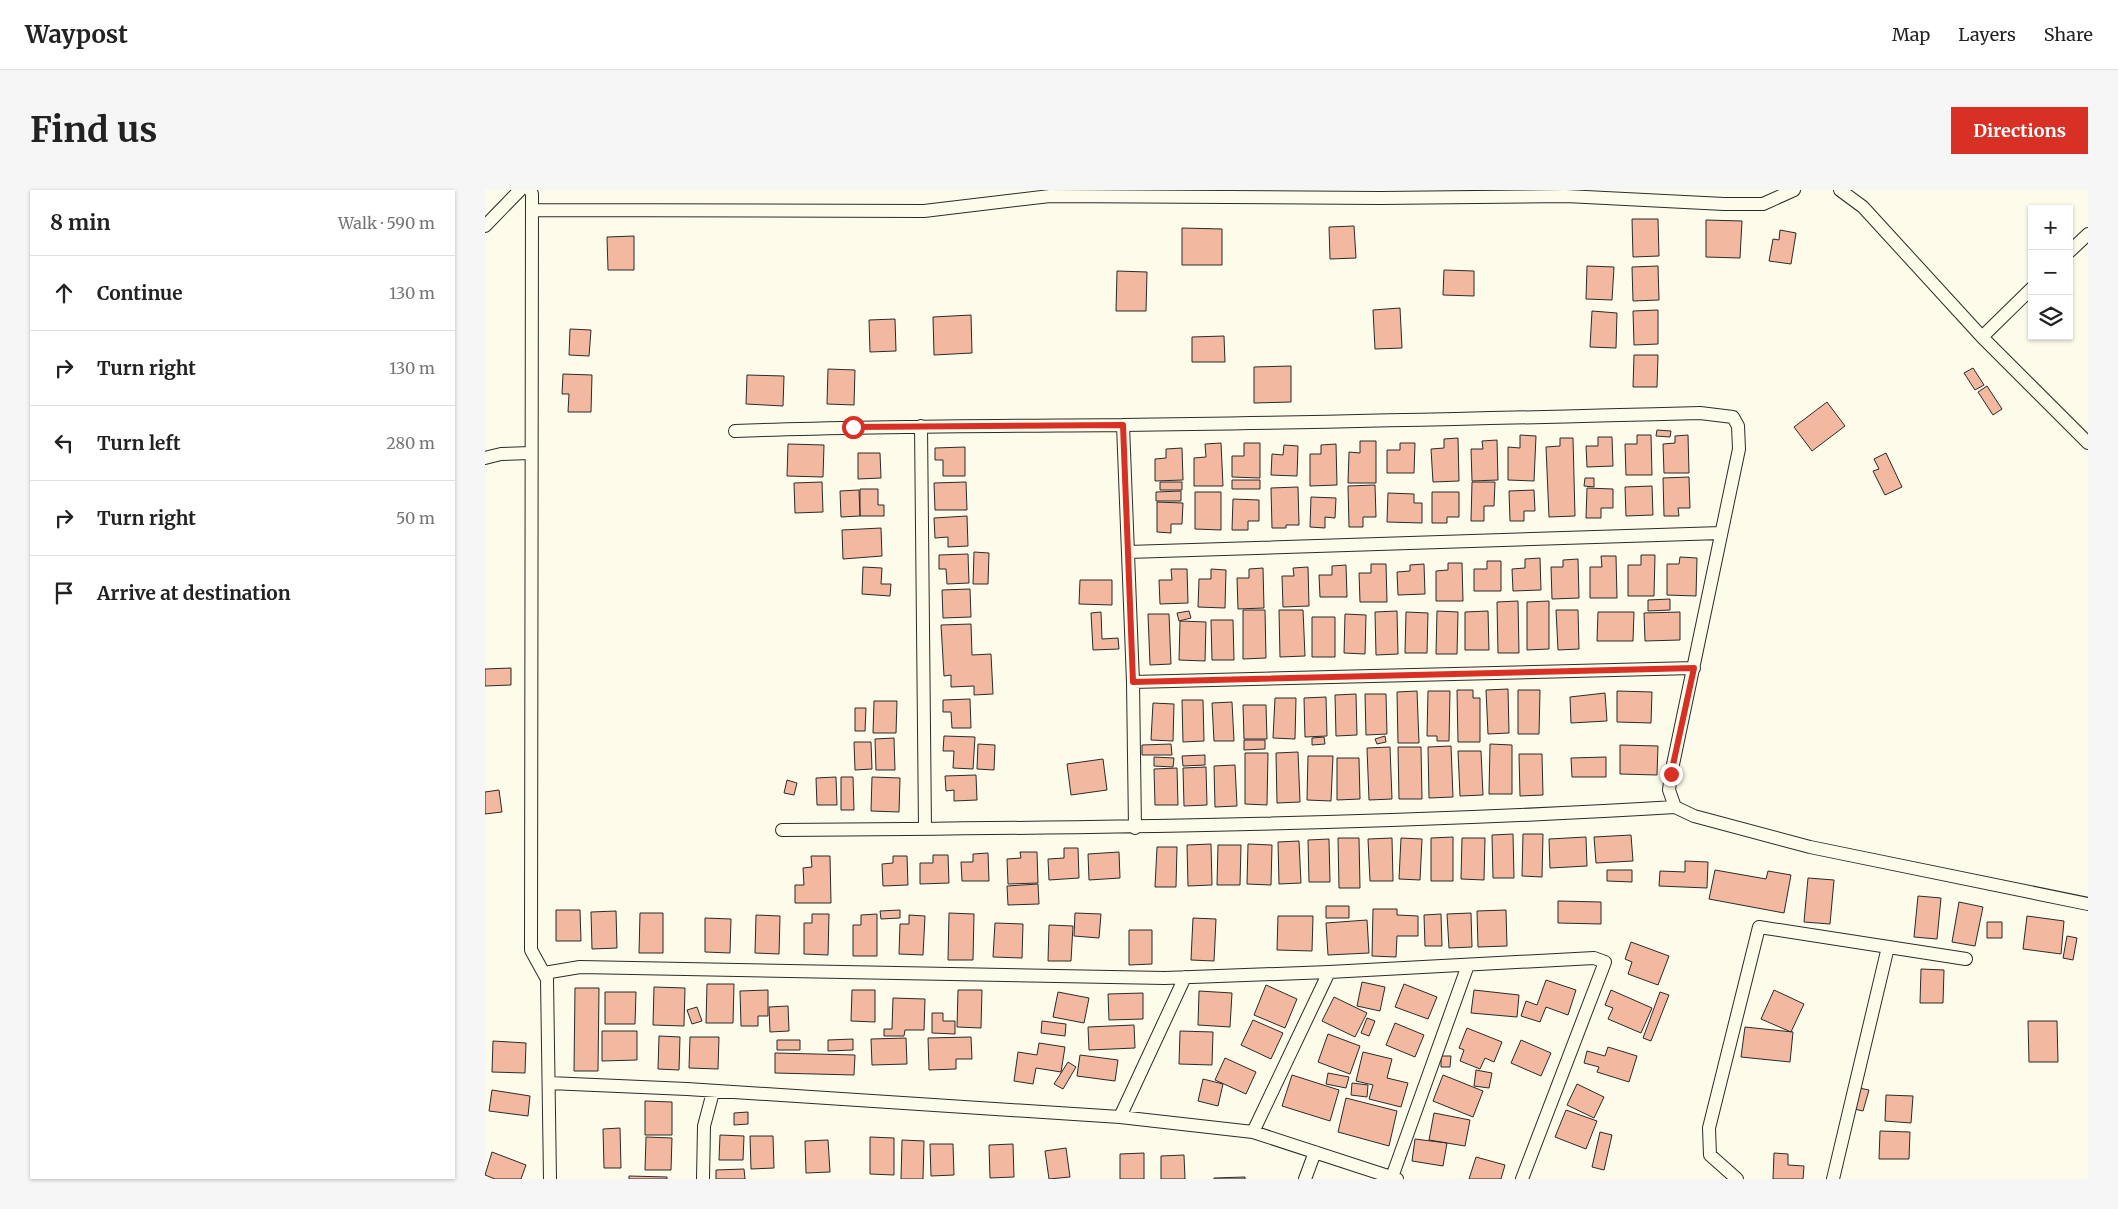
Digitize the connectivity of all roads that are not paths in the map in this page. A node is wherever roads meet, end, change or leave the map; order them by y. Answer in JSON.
{"nodes":[{"id":1,"x":520,"y":190,"type":"edge"},
{"id":2,"x":530,"y":190,"type":"edge"},
{"id":3,"x":1794,"y":190,"type":"edge"},
{"id":4,"x":1840,"y":190,"type":"edge"},
{"id":5,"x":532,"y":210,"type":"junction"},
{"id":6,"x":485,"y":226,"type":"edge"},
{"id":7,"x":2088,"y":234,"type":"edge"},
{"id":8,"x":2071,"y":250,"type":"edge"},
{"id":9,"x":2028,"y":292,"type":"edge"},
{"id":10,"x":1982,"y":337,"type":"junction"},
{"id":11,"x":1123,"y":425,"type":"junction"},
{"id":12,"x":921,"y":426,"type":"junction"},
{"id":13,"x":735,"y":430,"type":"dead end"},
{"id":14,"x":2088,"y":443,"type":"edge"},
{"id":15,"x":531,"y":453,"type":"junction"},
{"id":16,"x":485,"y":458,"type":"edge"},
{"id":17,"x":1721,"y":533,"type":"junction"},
{"id":18,"x":1128,"y":552,"type":"junction"},
{"id":19,"x":1694,"y":668,"type":"junction"},
{"id":20,"x":1133,"y":682,"type":"junction"},
{"id":21,"x":1675,"y":807,"type":"junction"},
{"id":22,"x":1135,"y":828,"type":"junction"},
{"id":23,"x":925,"y":829,"type":"junction"},
{"id":24,"x":781,"y":830,"type":"dead end"},
{"id":25,"x":2088,"y":904,"type":"edge"},
{"id":26,"x":1888,"y":947,"type":"junction"},
{"id":27,"x":1966,"y":959,"type":"dead end"},
{"id":28,"x":1468,"y":965,"type":"junction"},
{"id":29,"x":1329,"y":972,"type":"junction"},
{"id":30,"x":544,"y":973,"type":"junction"},
{"id":31,"x":1185,"y":977,"type":"junction"},
{"id":32,"x":549,"y":1083,"type":"junction"},
{"id":33,"x":713,"y":1092,"type":"junction"},
{"id":34,"x":1120,"y":1117,"type":"junction"},
{"id":35,"x":1253,"y":1132,"type":"junction"},
{"id":36,"x":1315,"y":1152,"type":"junction"},
{"id":37,"x":1394,"y":1178,"type":"edge"},
{"id":38,"x":550,"y":1179,"type":"edge"},
{"id":39,"x":703,"y":1179,"type":"edge"},
{"id":40,"x":1305,"y":1179,"type":"edge"},
{"id":41,"x":1523,"y":1179,"type":"edge"},
{"id":42,"x":1737,"y":1179,"type":"edge"},
{"id":43,"x":1833,"y":1179,"type":"edge"}],
"edges":[{"from":1,"to":6,"type":"street"},
{"from":2,"to":5,"type":"street"},
{"from":3,"to":5,"type":"street"},
{"from":4,"to":10,"type":"street"},
{"from":5,"to":15,"type":"street"},
{"from":7,"to":8,"type":"street"},
{"from":9,"to":10,"type":"street"},
{"from":10,"to":14,"type":"street"},
{"from":11,"to":12,"type":"street"},
{"from":11,"to":17,"type":"street"},
{"from":11,"to":18,"type":"street"},
{"from":12,"to":13,"type":"street"},
{"from":12,"to":23,"type":"street"},
{"from":15,"to":16,"type":"street"},
{"from":15,"to":30,"type":"street"},
{"from":17,"to":18,"type":"street"},
{"from":17,"to":19,"type":"street"},
{"from":18,"to":20,"type":"street"},
{"from":19,"to":20,"type":"street"},
{"from":19,"to":21,"type":"street"},
{"from":20,"to":22,"type":"street"},
{"from":21,"to":22,"type":"street"},
{"from":21,"to":25,"type":"street"},
{"from":22,"to":23,"type":"street"},
{"from":23,"to":24,"type":"street"},
{"from":26,"to":27,"type":"street"},
{"from":26,"to":42,"type":"street"},
{"from":26,"to":43,"type":"street"},
{"from":28,"to":29,"type":"street"},
{"from":28,"to":37,"type":"street"},
{"from":28,"to":41,"type":"street"},
{"from":29,"to":31,"type":"street"},
{"from":29,"to":35,"type":"street"},
{"from":30,"to":31,"type":"street"},
{"from":30,"to":32,"type":"street"},
{"from":31,"to":34,"type":"street"},
{"from":32,"to":33,"type":"street"},
{"from":32,"to":38,"type":"street"},
{"from":33,"to":34,"type":"street"},
{"from":33,"to":39,"type":"street"},
{"from":34,"to":35,"type":"street"},
{"from":35,"to":36,"type":"street"},
{"from":36,"to":37,"type":"street"},
{"from":36,"to":40,"type":"street"}]}
